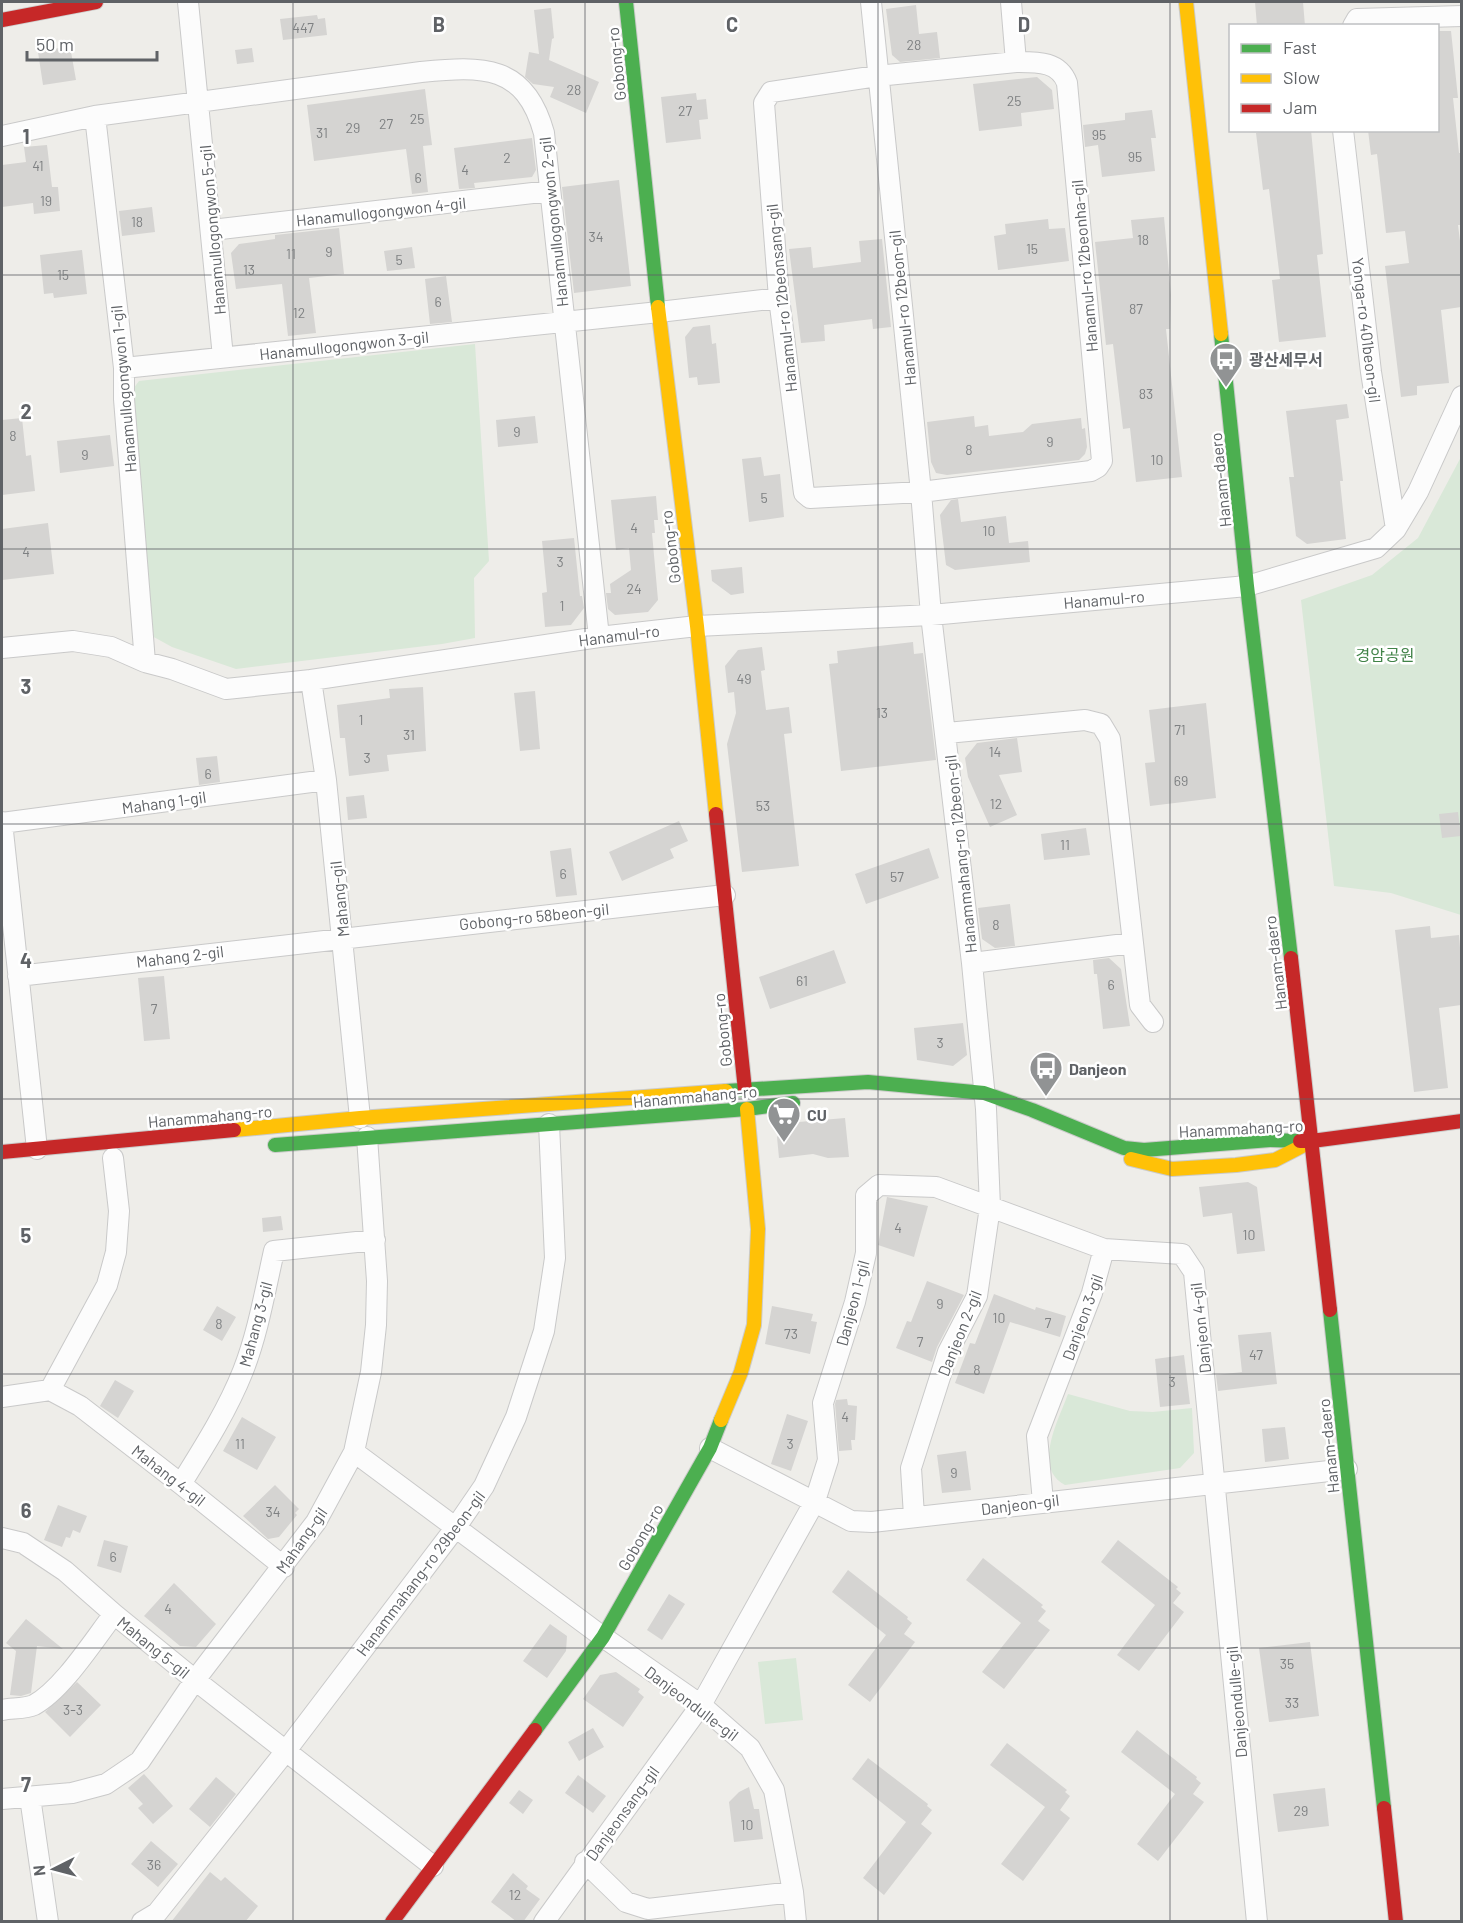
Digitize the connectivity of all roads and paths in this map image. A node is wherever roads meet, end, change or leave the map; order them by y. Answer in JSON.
{"nodes":[{"id":1,"x":96,"y":2,"type":"edge"},
{"id":2,"x":188,"y":2,"type":"edge"},
{"id":3,"x":626,"y":2,"type":"edge"},
{"id":4,"x":871,"y":2,"type":"edge"},
{"id":5,"x":1011,"y":2,"type":"edge"},
{"id":6,"x":1186,"y":2,"type":"edge"},
{"id":7,"x":1174,"y":11,"type":"dead end"},
{"id":8,"x":1200,"y":13,"type":"dead end"},
{"id":9,"x":1461,"y":16,"type":"edge"},
{"id":10,"x":2,"y":20,"type":"edge"},
{"id":11,"x":1354,"y":24,"type":"edge"},
{"id":12,"x":1190,"y":47,"type":"junction"},
{"id":13,"x":1016,"y":62,"type":"junction"},
{"id":14,"x":878,"y":76,"type":"junction"},
{"id":15,"x":199,"y":103,"type":"junction"},
{"id":16,"x":95,"y":116,"type":"junction"},
{"id":17,"x":1342,"y":132,"type":"edge"},
{"id":18,"x":2,"y":136,"type":"edge"},
{"id":19,"x":550,"y":191,"type":"junction"},
{"id":20,"x":212,"y":230,"type":"junction"},
{"id":21,"x":779,"y":298,"type":"junction"},
{"id":22,"x":659,"y":312,"type":"junction"},
{"id":23,"x":564,"y":322,"type":"junction"},
{"id":24,"x":224,"y":357,"type":"junction"},
{"id":25,"x":124,"y":368,"type":"junction"},
{"id":26,"x":1461,"y":396,"type":"edge"},
{"id":27,"x":921,"y":492,"type":"junction"},
{"id":28,"x":1396,"y":529,"type":"junction"},
{"id":29,"x":1248,"y":586,"type":"junction"},
{"id":30,"x":932,"y":615,"type":"junction"},
{"id":31,"x":696,"y":626,"type":"junction"},
{"id":32,"x":599,"y":638,"type":"junction"},
{"id":33,"x":2,"y":648,"type":"edge"},
{"id":34,"x":146,"y":662,"type":"junction"},
{"id":35,"x":311,"y":680,"type":"junction"},
{"id":36,"x":946,"y":733,"type":"junction"},
{"id":37,"x":326,"y":780,"type":"junction"},
{"id":38,"x":2,"y":822,"type":"edge"},
{"id":39,"x":725,"y":895,"type":"junction"},
{"id":40,"x":343,"y":937,"type":"junction"},
{"id":41,"x":1133,"y":943,"type":"junction"},
{"id":42,"x":972,"y":963,"type":"junction"},
{"id":43,"x":18,"y":976,"type":"junction"},
{"id":44,"x":1153,"y":1022,"type":"dead end"},
{"id":45,"x":746,"y":1099,"type":"junction"},
{"id":46,"x":808,"y":1101,"type":"dead end"},
{"id":47,"x":988,"y":1107,"type":"junction"},
{"id":48,"x":360,"y":1118,"type":"junction"},
{"id":49,"x":1461,"y":1121,"type":"edge"},
{"id":50,"x":549,"y":1124,"type":"junction"},
{"id":51,"x":367,"y":1137,"type":"junction"},
{"id":52,"x":1312,"y":1141,"type":"junction"},
{"id":53,"x":262,"y":1146,"type":"dead end"},
{"id":54,"x":36,"y":1149,"type":"junction"},
{"id":55,"x":2,"y":1152,"type":"edge"},
{"id":56,"x":113,"y":1158,"type":"dead end"},
{"id":57,"x":990,"y":1207,"type":"junction"},
{"id":58,"x":375,"y":1240,"type":"junction"},
{"id":59,"x":1104,"y":1249,"type":"junction"},
{"id":60,"x":50,"y":1390,"type":"junction"},
{"id":61,"x":2,"y":1397,"type":"edge"},
{"id":62,"x":710,"y":1448,"type":"junction"},
{"id":63,"x":354,"y":1452,"type":"junction"},
{"id":64,"x":1347,"y":1469,"type":"junction"},
{"id":65,"x":1215,"y":1482,"type":"junction"},
{"id":66,"x":181,"y":1484,"type":"junction"},
{"id":67,"x":815,"y":1501,"type":"junction"},
{"id":68,"x":1043,"y":1502,"type":"junction"},
{"id":69,"x":914,"y":1516,"type":"junction"},
{"id":70,"x":456,"y":1527,"type":"junction"},
{"id":71,"x":2,"y":1538,"type":"edge"},
{"id":72,"x":284,"y":1567,"type":"junction"},
{"id":73,"x":114,"y":1614,"type":"junction"},
{"id":74,"x":603,"y":1637,"type":"junction"},
{"id":75,"x":195,"y":1680,"type":"junction"},
{"id":76,"x":701,"y":1706,"type":"junction"},
{"id":77,"x":2,"y":1710,"type":"edge"},
{"id":78,"x":285,"y":1752,"type":"junction"},
{"id":79,"x":30,"y":1797,"type":"junction"},
{"id":80,"x":2,"y":1799,"type":"edge"},
{"id":81,"x":585,"y":1862,"type":"junction"},
{"id":82,"x":433,"y":1866,"type":"junction"},
{"id":83,"x":794,"y":1892,"type":"junction"},
{"id":84,"x":637,"y":1913,"type":"edge"},
{"id":85,"x":48,"y":1922,"type":"edge"},
{"id":86,"x":142,"y":1922,"type":"edge"},
{"id":87,"x":392,"y":1922,"type":"edge"},
{"id":88,"x":544,"y":1922,"type":"edge"},
{"id":89,"x":796,"y":1922,"type":"edge"},
{"id":90,"x":1257,"y":1922,"type":"edge"},
{"id":91,"x":1396,"y":1922,"type":"edge"}],
"edges":[{"from":1,"to":10,"type":"main road"},
{"from":2,"to":15,"type":"street","name":"Hanamullogongwon 5-gil"},
{"from":3,"to":22,"type":"main road","name":"Gobong-ro"},
{"from":4,"to":14,"type":"street","name":"Hanamul-ro 12beon-gil"},
{"from":5,"to":13,"type":"street"},
{"from":6,"to":12,"type":"main road","name":"Hanam-daero"},
{"from":7,"to":12,"type":"main road"},
{"from":8,"to":12,"type":"main road"},
{"from":9,"to":11,"type":"street"},
{"from":12,"to":29,"type":"main road","name":"Hanam-daero"},
{"from":13,"to":14,"type":"street","name":"Hanamul-ro 12beonha-gil"},
{"from":13,"to":27,"type":"street","name":"Hanamul-ro 12beonha-gil"},
{"from":14,"to":21,"type":"street","name":"Hanamul-ro 12beonsang-gil"},
{"from":14,"to":27,"type":"street","name":"Hanamul-ro 12beon-gil"},
{"from":15,"to":16,"type":"street","name":"Hanamullogongwon 2-gil"},
{"from":15,"to":19,"type":"street","name":"Hanamullogongwon 2-gil"},
{"from":15,"to":20,"type":"street","name":"Hanamullogongwon 5-gil"},
{"from":16,"to":18,"type":"street","name":"Hanamullogongwon 2-gil"},
{"from":16,"to":25,"type":"street","name":"Hanamullogongwon 1-gil"},
{"from":17,"to":28,"type":"street","name":"Yonga-ro 401beon-gil"},
{"from":19,"to":20,"type":"street","name":"Hanamullogongwon 4-gil"},
{"from":19,"to":23,"type":"street","name":"Hanamullogongwon 2-gil"},
{"from":20,"to":24,"type":"street","name":"Hanamullogongwon 5-gil"},
{"from":21,"to":22,"type":"street","name":"Hanamullogongwon 3-gil"},
{"from":21,"to":27,"type":"street","name":"Hanamul-ro 12beonsang-gil"},
{"from":22,"to":23,"type":"street","name":"Hanamullogongwon 3-gil"},
{"from":22,"to":31,"type":"main road","name":"Gobong-ro"},
{"from":23,"to":24,"type":"street","name":"Hanamullogongwon 3-gil"},
{"from":23,"to":32,"type":"street","name":"Hanamullogongwon 2-gil"},
{"from":24,"to":25,"type":"street","name":"Hanamullogongwon 3-gil"},
{"from":25,"to":34,"type":"street","name":"Hanamullogongwon 1-gil"},
{"from":26,"to":28,"type":"street","name":"Hanamul-ro"},
{"from":27,"to":30,"type":"street","name":"Hanamul-ro 12beon-gil"},
{"from":28,"to":29,"type":"street","name":"Hanamul-ro"},
{"from":29,"to":30,"type":"street","name":"Hanamul-ro"},
{"from":29,"to":52,"type":"main road","name":"Hanam-daero"},
{"from":30,"to":31,"type":"street","name":"Hanamul-ro"},
{"from":30,"to":36,"type":"street","name":"Hanammahang-ro 12beon-gil"},
{"from":31,"to":32,"type":"street","name":"Hanamul-ro"},
{"from":31,"to":39,"type":"main road","name":"Gobong-ro"},
{"from":32,"to":35,"type":"street","name":"Hanamul-ro"},
{"from":33,"to":34,"type":"street","name":"Hanamul-ro"},
{"from":34,"to":35,"type":"street","name":"Hanamul-ro"},
{"from":35,"to":37,"type":"street","name":"Mahang-gil"},
{"from":36,"to":41,"type":"street"},
{"from":36,"to":42,"type":"street","name":"Hanammahang-ro 12beon-gil"},
{"from":37,"to":38,"type":"street","name":"Mahang 1-gil"},
{"from":37,"to":40,"type":"street","name":"Mahang-gil"},
{"from":38,"to":43,"type":"street"},
{"from":39,"to":40,"type":"street","name":"Gobong-ro 58beon-gil"},
{"from":39,"to":45,"type":"main road","name":"Gobong-ro"},
{"from":40,"to":43,"type":"street","name":"Mahang 2-gil"},
{"from":40,"to":48,"type":"street","name":"Mahang-gil"},
{"from":41,"to":42,"type":"street"},
{"from":41,"to":44,"type":"street"},
{"from":42,"to":47,"type":"street","name":"Hanammahang-ro 12beon-gil"},
{"from":43,"to":54,"type":"street"},
{"from":45,"to":46,"type":"main road","name":"Hanammahang-ro"},
{"from":45,"to":47,"type":"main road","name":"Hanammahang-ro"},
{"from":45,"to":48,"type":"main road","name":"Hanammahang-ro"},
{"from":45,"to":50,"type":"main road","name":"Hanammahang-ro"},
{"from":45,"to":62,"type":"main road","name":"Gobong-ro"},
{"from":47,"to":52,"type":"main road","name":"Hanammahang-ro"},
{"from":47,"to":52,"type":"main road","name":"Hanammahang-ro"},
{"from":47,"to":57,"type":"street","name":"Danjeon 2-gil"},
{"from":48,"to":51,"type":"main road"},
{"from":48,"to":54,"type":"main road","name":"Hanammahang-ro"},
{"from":49,"to":52,"type":"main road"},
{"from":50,"to":51,"type":"main road","name":"Hanammahang-ro"},
{"from":50,"to":70,"type":"street","name":"Hanammahang-ro 29beon-gil"},
{"from":51,"to":53,"type":"main road","name":"Hanammahang-ro"},
{"from":51,"to":58,"type":"street","name":"Mahang-gil"},
{"from":52,"to":64,"type":"main road","name":"Hanam-daero"},
{"from":54,"to":55,"type":"main road","name":"Hanammahang-ro"},
{"from":56,"to":60,"type":"street"},
{"from":57,"to":59,"type":"street"},
{"from":57,"to":67,"type":"street","name":"Danjeon 1-gil"},
{"from":57,"to":69,"type":"street","name":"Danjeon 2-gil"},
{"from":58,"to":63,"type":"street","name":"Mahang-gil"},
{"from":58,"to":66,"type":"street","name":"Mahang 3-gil"},
{"from":59,"to":65,"type":"street","name":"Danjeon 4-gil"},
{"from":59,"to":68,"type":"street","name":"Danjeon 3-gil"},
{"from":60,"to":61,"type":"street"},
{"from":60,"to":66,"type":"street","name":"Mahang 4-gil"},
{"from":62,"to":67,"type":"street","name":"Danjeon-gil"},
{"from":62,"to":74,"type":"main road","name":"Gobong-ro"},
{"from":63,"to":70,"type":"street","name":"Danjeondulle-gil"},
{"from":63,"to":72,"type":"street","name":"Mahang-gil"},
{"from":64,"to":65,"type":"street","name":"Danjeon-gil"},
{"from":64,"to":91,"type":"main road","name":"Hanam-daero"},
{"from":65,"to":68,"type":"street","name":"Danjeon-gil"},
{"from":65,"to":90,"type":"street","name":"Danjeondulle-gil"},
{"from":66,"to":72,"type":"street","name":"Mahang 4-gil"},
{"from":67,"to":69,"type":"street","name":"Danjeon-gil"},
{"from":67,"to":76,"type":"street","name":"Danjeon 1-gil"},
{"from":68,"to":69,"type":"street","name":"Danjeon-gil"},
{"from":70,"to":74,"type":"street","name":"Danjeondulle-gil"},
{"from":70,"to":78,"type":"street","name":"Hanammahang-ro 29beon-gil"},
{"from":71,"to":73,"type":"street","name":"Mahang 5-gil"},
{"from":72,"to":75,"type":"street","name":"Mahang-gil"},
{"from":73,"to":75,"type":"street","name":"Mahang 5-gil"},
{"from":73,"to":77,"type":"street","name":"Mahang 5-gil"},
{"from":74,"to":76,"type":"street","name":"Danjeondulle-gil"},
{"from":74,"to":82,"type":"main road","name":"Gobong-ro"},
{"from":75,"to":78,"type":"street","name":"Mahang 5-gil"},
{"from":75,"to":79,"type":"street","name":"Mahang-gil"},
{"from":76,"to":81,"type":"street","name":"Danjeonsang-gil"},
{"from":76,"to":83,"type":"street","name":"Danjeondulle-gil"},
{"from":78,"to":82,"type":"street","name":"Mahang 5-gil"},
{"from":78,"to":86,"type":"street","name":"Hanammahang-ro 29beon-gil"},
{"from":79,"to":80,"type":"street","name":"Mahang-gil"},
{"from":79,"to":85,"type":"street"},
{"from":81,"to":84,"type":"street"},
{"from":81,"to":88,"type":"street","name":"Danjeonsang-gil"},
{"from":82,"to":87,"type":"main road","name":"Gobong-ro"},
{"from":83,"to":84,"type":"street"},
{"from":83,"to":89,"type":"street","name":"Danjeondulle-gil"}]}
